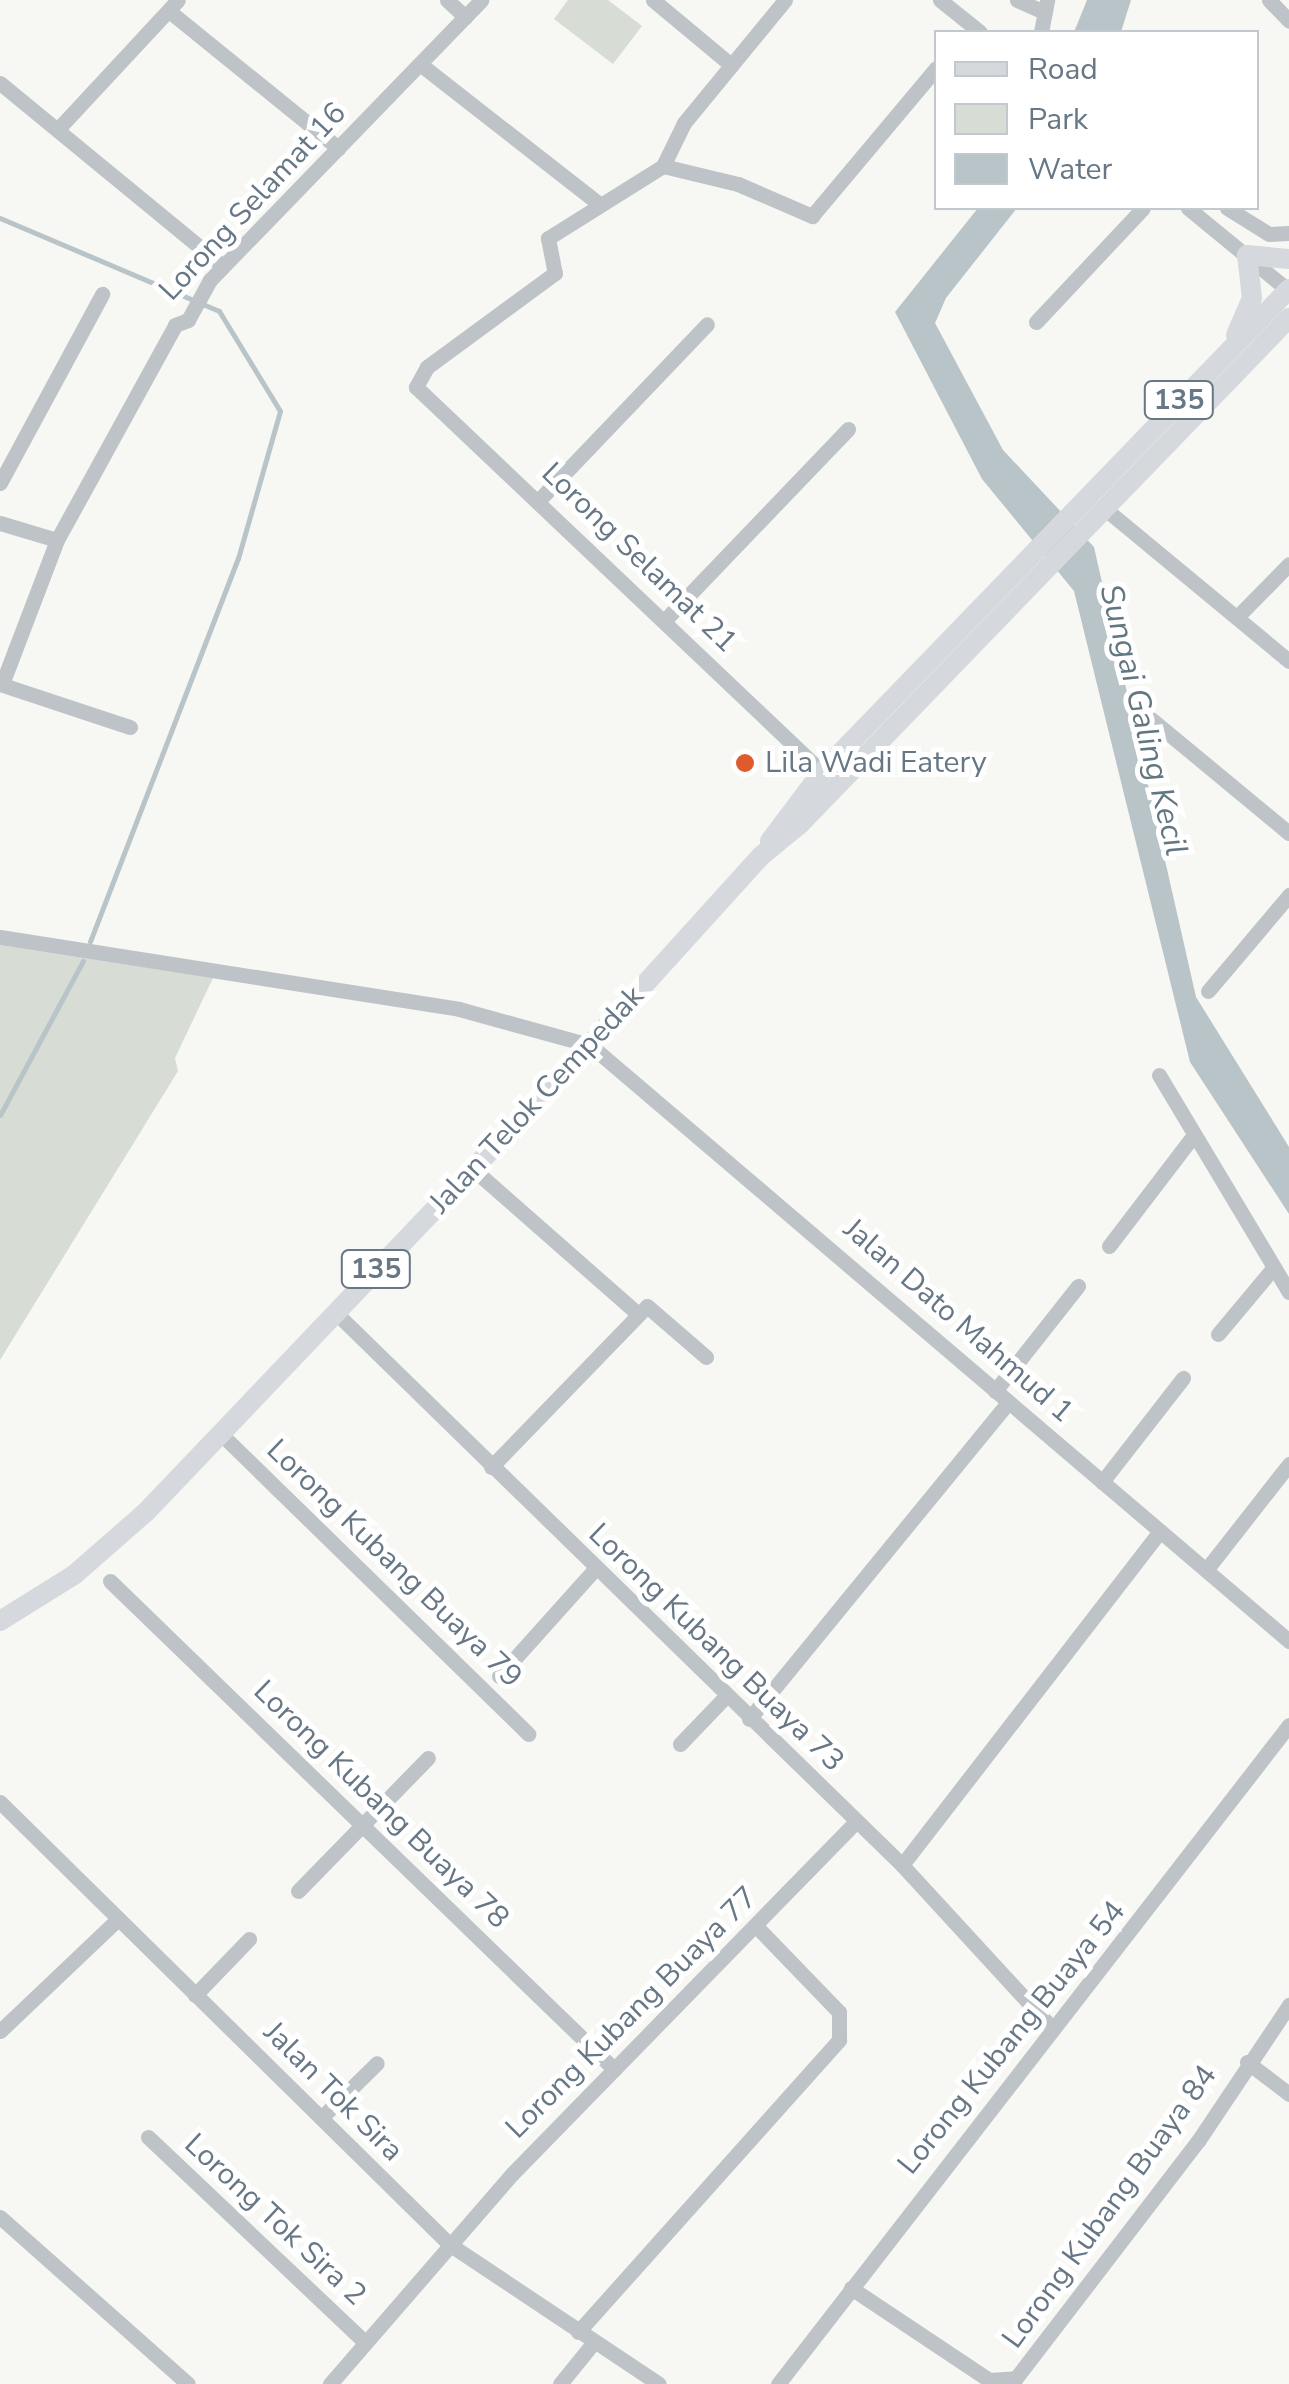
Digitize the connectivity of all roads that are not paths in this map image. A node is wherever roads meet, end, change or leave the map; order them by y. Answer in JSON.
{"nodes":[{"id":1,"x":447,"y":0,"type":"edge"},
{"id":2,"x":481,"y":0,"type":"edge"},
{"id":3,"x":653,"y":0,"type":"edge"},
{"id":4,"x":785,"y":0,"type":"edge"},
{"id":5,"x":940,"y":0,"type":"edge"},
{"id":6,"x":1018,"y":0,"type":"edge"},
{"id":7,"x":1269,"y":0,"type":"edge"},
{"id":8,"x":173,"y":5,"type":"edge"},
{"id":9,"x":1046,"y":6,"type":"edge"},
{"id":10,"x":465,"y":16,"type":"junction"},
{"id":11,"x":1289,"y":21,"type":"edge"},
{"id":12,"x":972,"y":30,"type":"edge"},
{"id":13,"x":420,"y":64,"type":"junction"},
{"id":14,"x":731,"y":65,"type":"junction"},
{"id":15,"x":934,"y":70,"type":"edge"},
{"id":16,"x":0,"y":83,"type":"edge"},
{"id":17,"x":58,"y":129,"type":"junction"},
{"id":18,"x":338,"y":148,"type":"junction"},
{"id":19,"x":663,"y":166,"type":"junction"},
{"id":20,"x":599,"y":204,"type":"junction"},
{"id":21,"x":1141,"y":210,"type":"edge"},
{"id":22,"x":1198,"y":210,"type":"edge"},
{"id":23,"x":1229,"y":210,"type":"edge"},
{"id":24,"x":1289,"y":233,"type":"edge"},
{"id":25,"x":1247,"y":255,"type":"junction"},
{"id":26,"x":1289,"y":259,"type":"edge"},
{"id":27,"x":223,"y":266,"type":"junction"},
{"id":28,"x":1289,"y":290,"type":"edge"},
{"id":29,"x":102,"y":294,"type":"dead end"},
{"id":30,"x":1289,"y":318,"type":"edge"},
{"id":31,"x":1036,"y":322,"type":"dead end"},
{"id":32,"x":707,"y":324,"type":"dead end"},
{"id":33,"x":1228,"y":350,"type":"junction"},
{"id":34,"x":848,"y":429,"type":"dead end"},
{"id":35,"x":0,"y":483,"type":"edge"},
{"id":36,"x":539,"y":500,"type":"junction"},
{"id":37,"x":1104,"y":508,"type":"junction"},
{"id":38,"x":1078,"y":520,"type":"junction"},
{"id":39,"x":0,"y":523,"type":"edge"},
{"id":40,"x":57,"y":540,"type":"junction"},
{"id":41,"x":1289,"y":564,"type":"edge"},
{"id":42,"x":1237,"y":617,"type":"junction"},
{"id":43,"x":664,"y":621,"type":"junction"},
{"id":44,"x":1289,"y":660,"type":"edge"},
{"id":45,"x":1,"y":684,"type":"edge"},
{"id":46,"x":1151,"y":719,"type":"dead end"},
{"id":47,"x":130,"y":726,"type":"dead end"},
{"id":48,"x":822,"y":772,"type":"junction"},
{"id":49,"x":1289,"y":833,"type":"edge"},
{"id":50,"x":761,"y":856,"type":"junction"},
{"id":51,"x":1289,"y":894,"type":"edge"},
{"id":52,"x":0,"y":936,"type":"edge"},
{"id":53,"x":1208,"y":991,"type":"dead end"},
{"id":54,"x":590,"y":1045,"type":"junction"},
{"id":55,"x":1159,"y":1075,"type":"dead end"},
{"id":56,"x":1194,"y":1135,"type":"junction"},
{"id":57,"x":473,"y":1170,"type":"junction"},
{"id":58,"x":1109,"y":1246,"type":"dead end"},
{"id":59,"x":1274,"y":1267,"type":"junction"},
{"id":60,"x":1078,"y":1286,"type":"dead end"},
{"id":61,"x":1289,"y":1292,"type":"edge"},
{"id":62,"x":335,"y":1312,"type":"junction"},
{"id":63,"x":637,"y":1313,"type":"junction"},
{"id":64,"x":1218,"y":1334,"type":"dead end"},
{"id":65,"x":706,"y":1357,"type":"dead end"},
{"id":66,"x":1183,"y":1378,"type":"dead end"},
{"id":67,"x":995,"y":1391,"type":"junction"},
{"id":68,"x":1008,"y":1402,"type":"junction"},
{"id":69,"x":220,"y":1433,"type":"junction"},
{"id":70,"x":1289,"y":1464,"type":"edge"},
{"id":71,"x":490,"y":1468,"type":"junction"},
{"id":72,"x":1102,"y":1482,"type":"junction"},
{"id":73,"x":1160,"y":1530,"type":"junction"},
{"id":74,"x":595,"y":1570,"type":"junction"},
{"id":75,"x":1206,"y":1570,"type":"junction"},
{"id":76,"x":110,"y":1581,"type":"dead end"},
{"id":77,"x":0,"y":1621,"type":"edge"},
{"id":78,"x":1289,"y":1641,"type":"edge"},
{"id":79,"x":499,"y":1676,"type":"dead end"},
{"id":80,"x":725,"y":1697,"type":"junction"},
{"id":81,"x":749,"y":1719,"type":"junction"},
{"id":82,"x":1289,"y":1725,"type":"edge"},
{"id":83,"x":528,"y":1734,"type":"dead end"},
{"id":84,"x":680,"y":1744,"type":"dead end"},
{"id":85,"x":428,"y":1758,"type":"dead end"},
{"id":86,"x":0,"y":1802,"type":"edge"},
{"id":87,"x":856,"y":1821,"type":"junction"},
{"id":88,"x":363,"y":1825,"type":"junction"},
{"id":89,"x":902,"y":1865,"type":"junction"},
{"id":90,"x":298,"y":1891,"type":"dead end"},
{"id":91,"x":117,"y":1920,"type":"junction"},
{"id":92,"x":757,"y":1927,"type":"junction"},
{"id":93,"x":248,"y":1939,"type":"dead end"},
{"id":94,"x":196,"y":1995,"type":"junction"},
{"id":95,"x":1289,"y":2005,"type":"edge"},
{"id":96,"x":1053,"y":2029,"type":"junction"},
{"id":97,"x":0,"y":2032,"type":"edge"},
{"id":98,"x":1247,"y":2062,"type":"junction"},
{"id":99,"x":377,"y":2063,"type":"dead end"},
{"id":100,"x":614,"y":2069,"type":"junction"},
{"id":101,"x":1289,"y":2094,"type":"edge"},
{"id":102,"x":321,"y":2118,"type":"junction"},
{"id":103,"x":148,"y":2137,"type":"dead end"},
{"id":104,"x":0,"y":2216,"type":"edge"},
{"id":105,"x":450,"y":2244,"type":"junction"},
{"id":106,"x":851,"y":2288,"type":"junction"},
{"id":107,"x":578,"y":2332,"type":"junction"},
{"id":108,"x":365,"y":2342,"type":"junction"},
{"id":109,"x":594,"y":2342,"type":"junction"},
{"id":110,"x":188,"y":2384,"type":"edge"},
{"id":111,"x":330,"y":2384,"type":"edge"},
{"id":112,"x":560,"y":2384,"type":"edge"},
{"id":113,"x":659,"y":2384,"type":"edge"},
{"id":114,"x":778,"y":2384,"type":"edge"}],
"edges":[{"from":1,"to":10,"type":"street"},
{"from":2,"to":10,"type":"street","name":"Lorong Selamat 16"},
{"from":3,"to":14,"type":"street"},
{"from":4,"to":14,"type":"street"},
{"from":5,"to":12,"type":"street"},
{"from":6,"to":9,"type":"street"},
{"from":7,"to":11,"type":"street"},
{"from":8,"to":17,"type":"street"},
{"from":8,"to":18,"type":"street"},
{"from":10,"to":13,"type":"street","name":"Lorong Selamat 16"},
{"from":13,"to":18,"type":"street","name":"Lorong Selamat 16"},
{"from":13,"to":20,"type":"street"},
{"from":14,"to":19,"type":"street"},
{"from":15,"to":19,"type":"street"},
{"from":16,"to":17,"type":"street"},
{"from":17,"to":27,"type":"street"},
{"from":18,"to":27,"type":"street","name":"Lorong Selamat 16"},
{"from":19,"to":20,"type":"street"},
{"from":20,"to":36,"type":"street","name":"Lorong Selamat 21"},
{"from":21,"to":31,"type":"street"},
{"from":22,"to":25,"type":"street"},
{"from":23,"to":24,"type":"street"},
{"from":25,"to":26,"type":"main road"},
{"from":25,"to":28,"type":"street"},
{"from":25,"to":33,"type":"main road"},
{"from":27,"to":40,"type":"street","name":"Lorong Selamat 16"},
{"from":28,"to":33,"type":"main road","name":"Jalan Telok Cempedak","number":"135"},
{"from":29,"to":35,"type":"street"},
{"from":30,"to":37,"type":"main road","name":"Jalan Telok Cempedak","number":"135"},
{"from":32,"to":36,"type":"street"},
{"from":33,"to":38,"type":"main road","name":"Jalan Telok Cempedak","number":"135"},
{"from":34,"to":43,"type":"street"},
{"from":36,"to":43,"type":"street","name":"Lorong Selamat 21"},
{"from":37,"to":38,"type":"main road","name":"Jalan Telok Cempedak","number":"135"},
{"from":37,"to":42,"type":"street"},
{"from":38,"to":48,"type":"main road","name":"Jalan Telok Cempedak","number":"135"},
{"from":38,"to":50,"type":"main road","name":"Jalan Telok Cempedak","number":"135"},
{"from":39,"to":40,"type":"street"},
{"from":40,"to":45,"type":"street","name":"Lorong Selamat 16"},
{"from":41,"to":42,"type":"street"},
{"from":42,"to":44,"type":"street"},
{"from":43,"to":48,"type":"street","name":"Lorong Selamat 21"},
{"from":45,"to":47,"type":"street"},
{"from":46,"to":49,"type":"street"},
{"from":48,"to":50,"type":"main road","name":"Jalan Telok Cempedak","number":"135"},
{"from":50,"to":54,"type":"main road","name":"Jalan Telok Cempedak","number":"135"},
{"from":51,"to":53,"type":"street"},
{"from":52,"to":54,"type":"street"},
{"from":54,"to":57,"type":"main road","name":"Jalan Telok Cempedak","number":"135"},
{"from":54,"to":67,"type":"street","name":"Jalan Dato Mahmud 1"},
{"from":55,"to":56,"type":"street"},
{"from":56,"to":58,"type":"street"},
{"from":56,"to":59,"type":"street"},
{"from":57,"to":62,"type":"main road","name":"Jalan Telok Cempedak","number":"135"},
{"from":57,"to":63,"type":"street"},
{"from":59,"to":61,"type":"street"},
{"from":59,"to":64,"type":"street"},
{"from":60,"to":67,"type":"street"},
{"from":62,"to":69,"type":"main road","name":"Jalan Telok Cempedak","number":"135"},
{"from":62,"to":71,"type":"street","name":"Lorong Kubang Buaya 73"},
{"from":63,"to":65,"type":"street"},
{"from":63,"to":71,"type":"street"},
{"from":66,"to":72,"type":"street"},
{"from":67,"to":68,"type":"street","name":"Jalan Dato Mahmud 1"},
{"from":68,"to":72,"type":"street","name":"Jalan Dato Mahmud 1"},
{"from":68,"to":81,"type":"street"},
{"from":69,"to":77,"type":"main road","name":"Jalan Telok Cempedak","number":"135"},
{"from":69,"to":83,"type":"street","name":"Lorong Kubang Buaya 79"},
{"from":70,"to":75,"type":"street"},
{"from":71,"to":74,"type":"street","name":"Lorong Kubang Buaya 73"},
{"from":72,"to":73,"type":"street","name":"Jalan Dato Mahmud 1"},
{"from":73,"to":75,"type":"street","name":"Jalan Dato Mahmud 1"},
{"from":73,"to":89,"type":"street"},
{"from":74,"to":79,"type":"street"},
{"from":74,"to":80,"type":"street","name":"Lorong Kubang Buaya 73"},
{"from":75,"to":78,"type":"street","name":"Jalan Dato Mahmud 1"},
{"from":76,"to":88,"type":"street","name":"Lorong Kubang Buaya 78"},
{"from":80,"to":81,"type":"street","name":"Lorong Kubang Buaya 73"},
{"from":80,"to":84,"type":"street"},
{"from":81,"to":87,"type":"street","name":"Lorong Kubang Buaya 73"},
{"from":82,"to":96,"type":"street","name":"Lorong Kubang Buaya 54"},
{"from":85,"to":88,"type":"street"},
{"from":86,"to":91,"type":"street","name":"Jalan Tok Sira"},
{"from":87,"to":89,"type":"street","name":"Lorong Kubang Buaya 73"},
{"from":87,"to":92,"type":"street","name":"Lorong Kubang Buaya 77"},
{"from":88,"to":90,"type":"street"},
{"from":88,"to":100,"type":"street","name":"Lorong Kubang Buaya 78"},
{"from":89,"to":96,"type":"street","name":"Lorong Kubang Buaya 73"},
{"from":91,"to":94,"type":"street","name":"Jalan Tok Sira"},
{"from":91,"to":97,"type":"street"},
{"from":92,"to":100,"type":"street","name":"Lorong Kubang Buaya 77"},
{"from":92,"to":107,"type":"street"},
{"from":93,"to":94,"type":"street"},
{"from":94,"to":102,"type":"street","name":"Jalan Tok Sira"},
{"from":95,"to":98,"type":"street","name":"Lorong Kubang Buaya 84"},
{"from":96,"to":106,"type":"street","name":"Lorong Kubang Buaya 54"},
{"from":98,"to":101,"type":"street"},
{"from":98,"to":106,"type":"street","name":"Lorong Kubang Buaya 84"},
{"from":99,"to":102,"type":"street"},
{"from":100,"to":105,"type":"street","name":"Lorong Kubang Buaya 77"},
{"from":102,"to":105,"type":"street","name":"Jalan Tok Sira"},
{"from":103,"to":108,"type":"street","name":"Lorong Tok Sira 2"},
{"from":104,"to":110,"type":"street"},
{"from":105,"to":107,"type":"street","name":"Jalan Tok Sira"},
{"from":105,"to":108,"type":"street","name":"Lorong Kubang Buaya 77"},
{"from":106,"to":114,"type":"street","name":"Lorong Kubang Buaya 54"},
{"from":107,"to":109,"type":"street","name":"Jalan Tok Sira"},
{"from":108,"to":111,"type":"street","name":"Lorong Kubang Buaya 77"},
{"from":109,"to":112,"type":"street"},
{"from":109,"to":113,"type":"street","name":"Jalan Tok Sira"}]}
